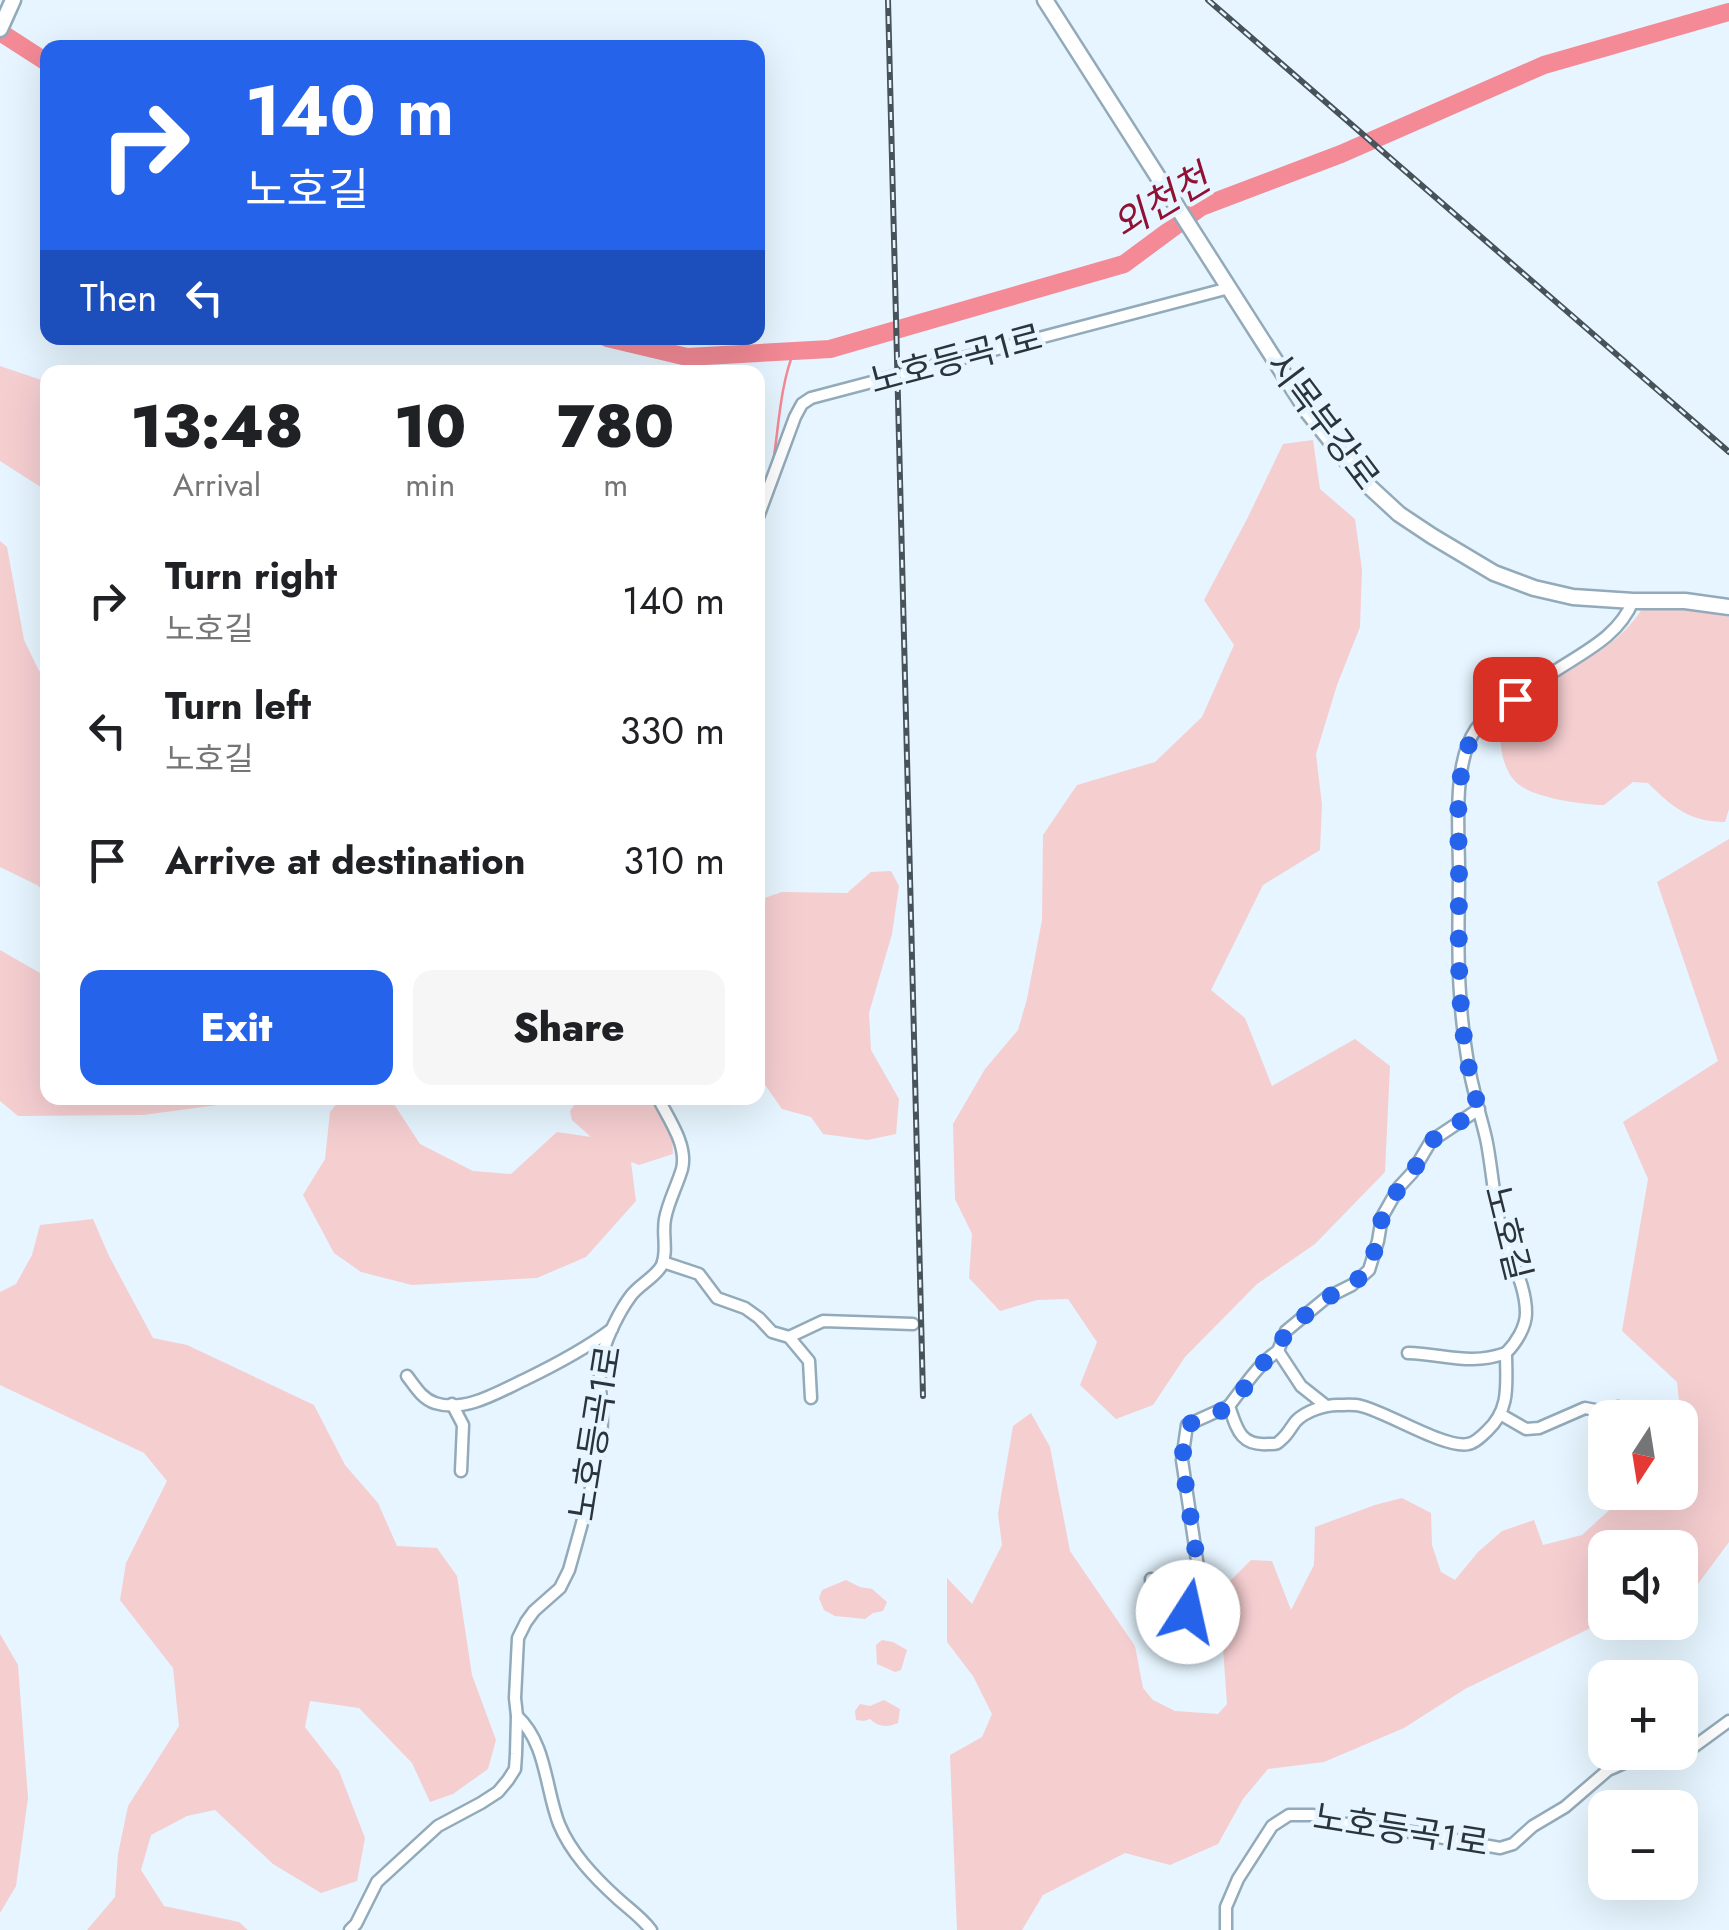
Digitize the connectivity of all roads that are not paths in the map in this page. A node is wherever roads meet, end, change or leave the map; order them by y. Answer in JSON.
{"nodes":[{"id":1,"x":12,"y":0,"type":"edge"},
{"id":2,"x":1045,"y":0,"type":"edge"},
{"id":3,"x":0,"y":29,"type":"edge"},
{"id":4,"x":1227,"y":285,"type":"junction"},
{"id":5,"x":765,"y":498,"type":"edge"},
{"id":6,"x":1633,"y":601,"type":"junction"},
{"id":7,"x":1729,"y":608,"type":"edge"},
{"id":8,"x":662,"y":1105,"type":"edge"},
{"id":9,"x":1479,"y":1109,"type":"junction"},
{"id":10,"x":663,"y":1262,"type":"junction"},
{"id":11,"x":913,"y":1324,"type":"dead end"},
{"id":12,"x":613,"y":1328,"type":"junction"},
{"id":13,"x":788,"y":1337,"type":"junction"},
{"id":14,"x":1278,"y":1351,"type":"junction"},
{"id":15,"x":1408,"y":1353,"type":"dead end"},
{"id":16,"x":1506,"y":1353,"type":"junction"},
{"id":17,"x":407,"y":1376,"type":"dead end"},
{"id":18,"x":811,"y":1398,"type":"dead end"},
{"id":19,"x":452,"y":1404,"type":"junction"},
{"id":20,"x":1325,"y":1405,"type":"junction"},
{"id":21,"x":1229,"y":1406,"type":"junction"},
{"id":22,"x":1588,"y":1409,"type":"edge"},
{"id":23,"x":1500,"y":1414,"type":"junction"},
{"id":24,"x":461,"y":1471,"type":"dead end"},
{"id":25,"x":1151,"y":1579,"type":"dead end"},
{"id":26,"x":518,"y":1716,"type":"junction"},
{"id":27,"x":1729,"y":1722,"type":"edge"},
{"id":28,"x":350,"y":1930,"type":"edge"},
{"id":29,"x":651,"y":1930,"type":"edge"},
{"id":30,"x":1226,"y":1930,"type":"edge"}],
"edges":[{"from":1,"to":3,"type":"main road"},
{"from":2,"to":4,"type":"main road","name":"시목부강로"},
{"from":4,"to":5,"type":"street","name":"노호등곡1로"},
{"from":4,"to":6,"type":"main road","name":"시목부강로"},
{"from":6,"to":7,"type":"main road","name":"시목부강로"},
{"from":6,"to":9,"type":"street","name":"노호길"},
{"from":8,"to":10,"type":"street"},
{"from":9,"to":14,"type":"street"},
{"from":9,"to":16,"type":"street","name":"노호길"},
{"from":10,"to":12,"type":"street","name":"노호등곡1로"},
{"from":10,"to":13,"type":"street"},
{"from":11,"to":13,"type":"street"},
{"from":12,"to":19,"type":"street"},
{"from":12,"to":26,"type":"street","name":"노호등곡1로"},
{"from":13,"to":18,"type":"street"},
{"from":14,"to":20,"type":"street"},
{"from":14,"to":21,"type":"street"},
{"from":15,"to":16,"type":"street"},
{"from":16,"to":23,"type":"street","name":"노호길"},
{"from":17,"to":19,"type":"street"},
{"from":19,"to":24,"type":"street"},
{"from":20,"to":21,"type":"street"},
{"from":20,"to":23,"type":"street"},
{"from":21,"to":25,"type":"street"},
{"from":22,"to":23,"type":"street"},
{"from":26,"to":28,"type":"street","name":"노호등곡1로"},
{"from":26,"to":29,"type":"street"},
{"from":27,"to":30,"type":"street","name":"노호등곡1로"}]}
